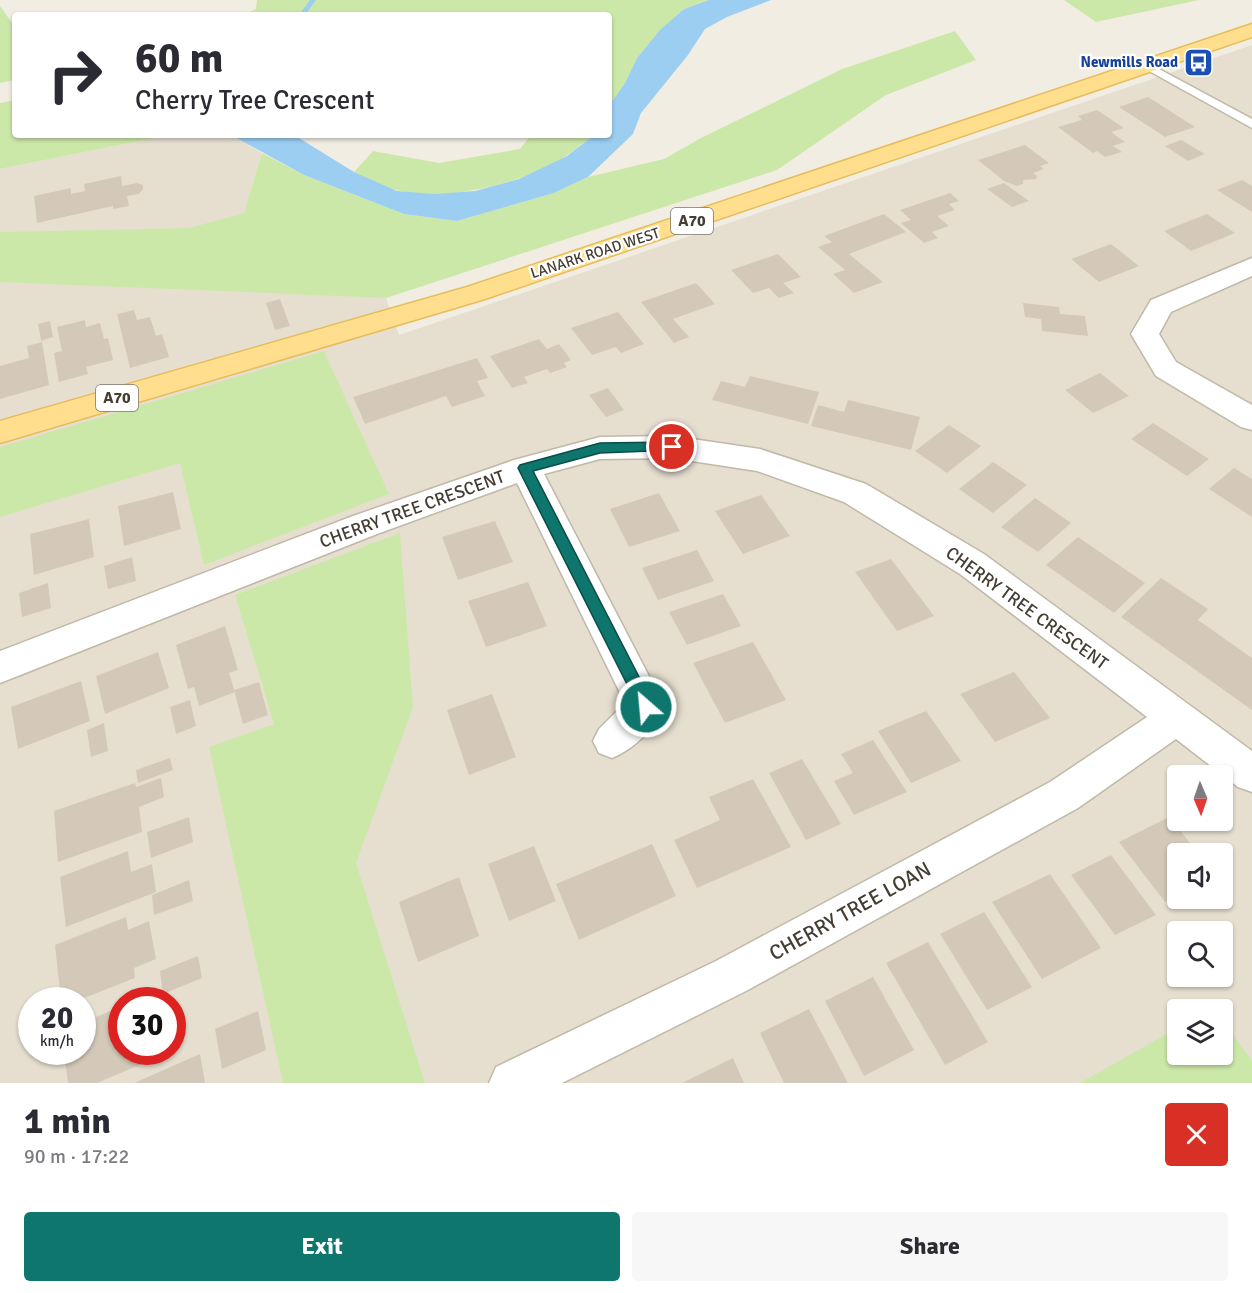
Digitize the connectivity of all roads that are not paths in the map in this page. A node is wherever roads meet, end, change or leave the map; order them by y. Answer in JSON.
{"nodes":[{"id":1,"x":1252,"y":30,"type":"edge"},
{"id":2,"x":1146,"y":65,"type":"junction"},
{"id":3,"x":1252,"y":124,"type":"edge"},
{"id":4,"x":1252,"y":266,"type":"edge"},
{"id":5,"x":1252,"y":419,"type":"edge"},
{"id":6,"x":0,"y":432,"type":"edge"},
{"id":7,"x":525,"y":468,"type":"junction"},
{"id":8,"x":0,"y":667,"type":"edge"},
{"id":9,"x":1176,"y":718,"type":"junction"},
{"id":10,"x":612,"y":741,"type":"dead end"},
{"id":11,"x":1252,"y":774,"type":"edge"},
{"id":12,"x":512,"y":1083,"type":"edge"}],
"edges":[{"from":1,"to":2,"type":"main road","name":"LANARK ROAD WEST","number":"A70"},
{"from":2,"to":3,"type":"lane"},
{"from":2,"to":6,"type":"main road","name":"LANARK ROAD WEST","number":"A70"},
{"from":4,"to":5,"type":"street"},
{"from":7,"to":8,"type":"street","name":"CHERRY TREE CRESCENT"},
{"from":7,"to":9,"type":"street","name":"CHERRY TREE CRESCENT"},
{"from":7,"to":10,"type":"street"},
{"from":9,"to":11,"type":"street","name":"CHERRY TREE CRESCENT"},
{"from":9,"to":12,"type":"street","name":"CHERRY TREE LOAN"}]}
